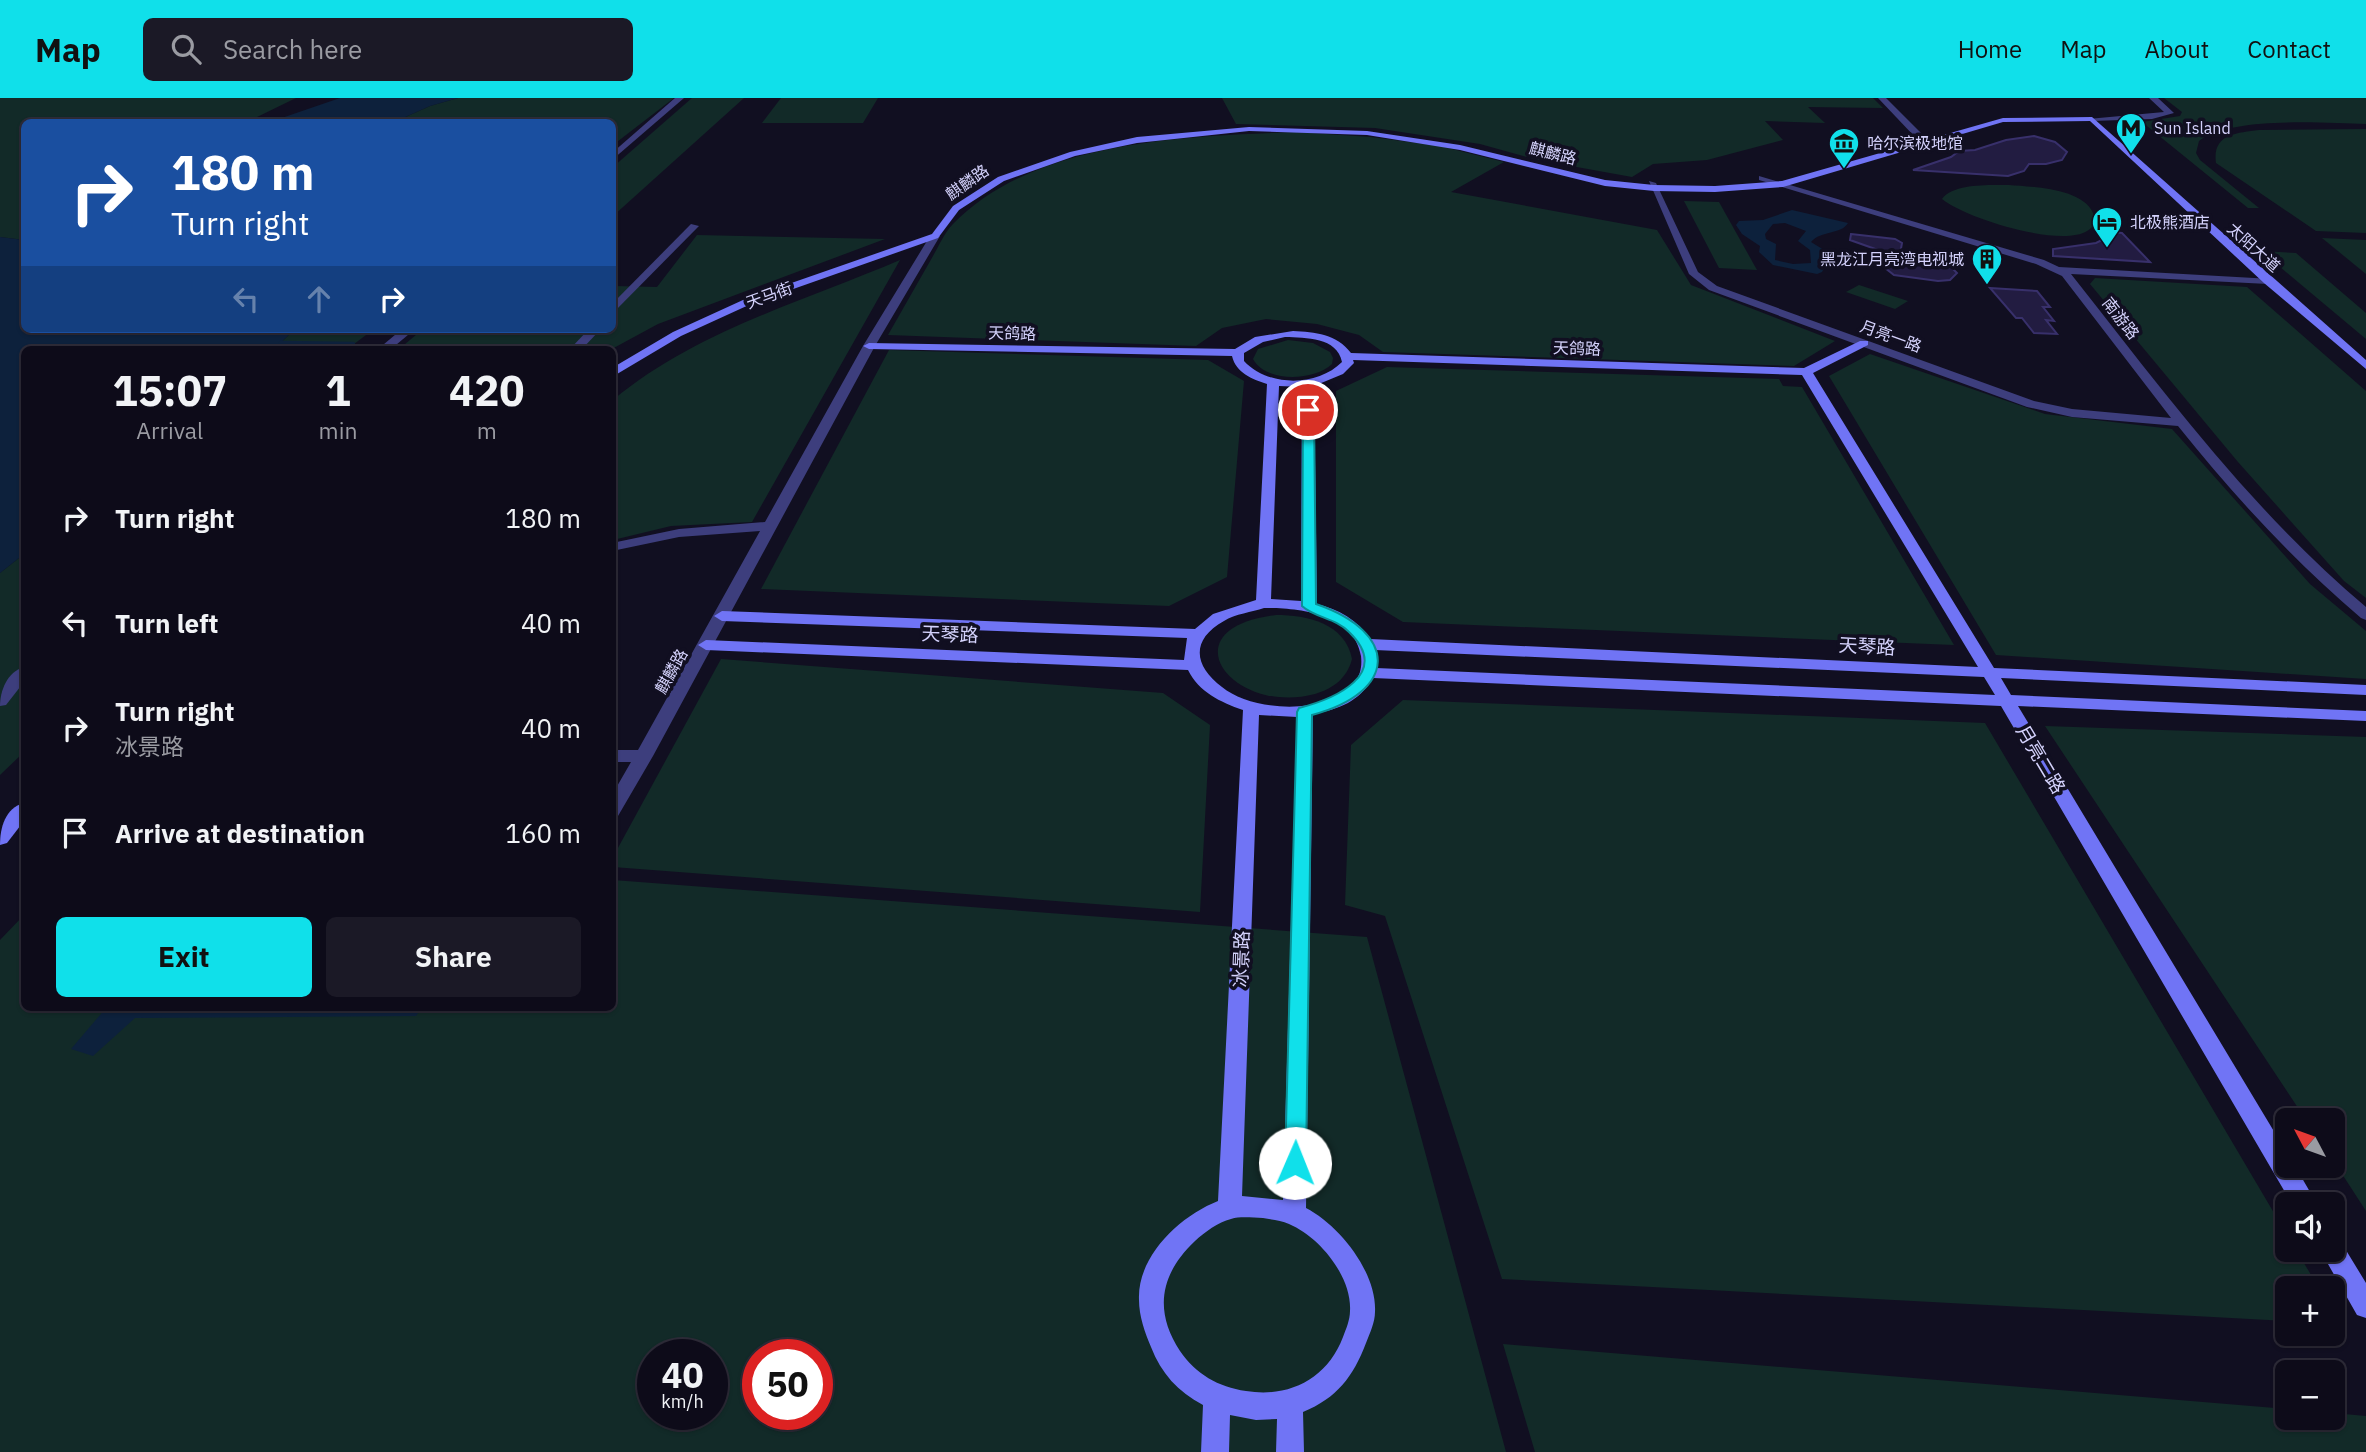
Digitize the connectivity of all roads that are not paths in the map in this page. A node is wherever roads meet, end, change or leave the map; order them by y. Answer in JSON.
{"nodes":[{"id":1,"x":680,"y":98,"type":"edge"},
{"id":2,"x":1882,"y":98,"type":"edge"},
{"id":3,"x":2153,"y":98,"type":"edge"},
{"id":4,"x":2092,"y":119,"type":"junction"},
{"id":5,"x":1918,"y":135,"type":"junction"},
{"id":6,"x":616,"y":154,"type":"edge"},
{"id":7,"x":1822,"y":162,"type":"dead end"},
{"id":8,"x":1787,"y":171,"type":"dead end"},
{"id":9,"x":1762,"y":178,"type":"junction"},
{"id":10,"x":1783,"y":184,"type":"junction"},
{"id":11,"x":1653,"y":186,"type":"junction"},
{"id":12,"x":694,"y":226,"type":"dead end"},
{"id":13,"x":935,"y":236,"type":"junction"},
{"id":14,"x":2059,"y":270,"type":"junction"},
{"id":15,"x":2268,"y":281,"type":"junction"},
{"id":16,"x":616,"y":307,"type":"edge"},
{"id":17,"x":404,"y":333,"type":"edge"},
{"id":18,"x":592,"y":333,"type":"edge"},
{"id":19,"x":1864,"y":343,"type":"junction"},
{"id":20,"x":388,"y":346,"type":"edge"},
{"id":21,"x":579,"y":346,"type":"edge"},
{"id":22,"x":869,"y":346,"type":"junction"},
{"id":23,"x":1238,"y":353,"type":"junction"},
{"id":24,"x":1348,"y":356,"type":"junction"},
{"id":25,"x":2366,"y":366,"type":"edge"},
{"id":26,"x":616,"y":371,"type":"edge"},
{"id":27,"x":1806,"y":372,"type":"junction"},
{"id":28,"x":1273,"y":381,"type":"junction"},
{"id":29,"x":1308,"y":383,"type":"junction"},
{"id":30,"x":2183,"y":423,"type":"junction"},
{"id":31,"x":772,"y":526,"type":"junction"},
{"id":32,"x":616,"y":546,"type":"edge"},
{"id":33,"x":1264,"y":603,"type":"junction"},
{"id":34,"x":1309,"y":606,"type":"junction"},
{"id":35,"x":2366,"y":615,"type":"edge"},
{"id":36,"x":722,"y":616,"type":"junction"},
{"id":37,"x":1197,"y":634,"type":"junction"},
{"id":38,"x":1366,"y":644,"type":"junction"},
{"id":39,"x":706,"y":645,"type":"junction"},
{"id":40,"x":1192,"y":666,"type":"junction"},
{"id":41,"x":1368,"y":673,"type":"junction"},
{"id":42,"x":1989,"y":673,"type":"junction"},
{"id":43,"x":21,"y":676,"type":"edge"},
{"id":44,"x":2366,"y":690,"type":"edge"},
{"id":45,"x":0,"y":701,"type":"edge"},
{"id":46,"x":2007,"y":701,"type":"junction"},
{"id":47,"x":1251,"y":709,"type":"junction"},
{"id":48,"x":1305,"y":712,"type":"junction"},
{"id":49,"x":2366,"y":716,"type":"edge"},
{"id":50,"x":644,"y":755,"type":"junction"},
{"id":51,"x":616,"y":756,"type":"edge"},
{"id":52,"x":616,"y":805,"type":"edge"},
{"id":53,"x":21,"y":813,"type":"edge"},
{"id":54,"x":0,"y":838,"type":"edge"},
{"id":55,"x":2298,"y":1192,"type":"edge"},
{"id":56,"x":1230,"y":1208,"type":"junction"},
{"id":57,"x":1294,"y":1214,"type":"junction"},
{"id":58,"x":2339,"y":1262,"type":"edge"},
{"id":59,"x":2366,"y":1306,"type":"edge"},
{"id":60,"x":1217,"y":1398,"type":"junction"},
{"id":61,"x":1290,"y":1403,"type":"junction"},
{"id":62,"x":1215,"y":1452,"type":"edge"},
{"id":63,"x":1290,"y":1452,"type":"edge"}],
"edges":[{"from":1,"to":6,"type":"street"},
{"from":2,"to":5,"type":"street"},
{"from":3,"to":4,"type":"street"},
{"from":4,"to":5,"type":"street"},
{"from":4,"to":10,"type":"street","name":"麒麟路"},
{"from":4,"to":15,"type":"street","name":"太阳大道"},
{"from":5,"to":7,"type":"street"},
{"from":8,"to":9,"type":"street","name":"麒麟路"},
{"from":9,"to":10,"type":"street","name":"南游路"},
{"from":9,"to":11,"type":"street","name":"麒麟路"},
{"from":10,"to":11,"type":"street","name":"麒麟路"},
{"from":10,"to":14,"type":"street","name":"南游路"},
{"from":11,"to":13,"type":"street","name":"麒麟路"},
{"from":11,"to":19,"type":"street","name":"月亮一路"},
{"from":12,"to":16,"type":"street"},
{"from":13,"to":22,"type":"street","name":"麒麟路"},
{"from":13,"to":26,"type":"street","name":"天马街"},
{"from":14,"to":15,"type":"street"},
{"from":14,"to":30,"type":"street","name":"南游路"},
{"from":15,"to":25,"type":"street","name":"太阳大道"},
{"from":17,"to":20,"type":"street"},
{"from":18,"to":21,"type":"street"},
{"from":19,"to":27,"type":"street"},
{"from":19,"to":30,"type":"street","name":"月亮一路"},
{"from":22,"to":23,"type":"street","name":"天鸽路"},
{"from":22,"to":31,"type":"street","name":"麒麟路"},
{"from":23,"to":24,"type":"street"},
{"from":23,"to":28,"type":"street"},
{"from":24,"to":27,"type":"street","name":"天鸽路"},
{"from":24,"to":29,"type":"street"},
{"from":27,"to":42,"type":"street","name":"月亮二路"},
{"from":28,"to":29,"type":"street"},
{"from":28,"to":33,"type":"street"},
{"from":29,"to":34,"type":"street"},
{"from":30,"to":35,"type":"street","name":"南游路"},
{"from":31,"to":32,"type":"street"},
{"from":31,"to":36,"type":"street","name":"麒麟路"},
{"from":33,"to":34,"type":"street"},
{"from":33,"to":37,"type":"street"},
{"from":34,"to":38,"type":"street"},
{"from":36,"to":37,"type":"street","name":"天琴路"},
{"from":36,"to":39,"type":"street","name":"麒麟路"},
{"from":37,"to":40,"type":"street"},
{"from":38,"to":41,"type":"street"},
{"from":38,"to":42,"type":"street","name":"天琴路"},
{"from":39,"to":40,"type":"street","name":"天琴路"},
{"from":39,"to":50,"type":"street","name":"麒麟路"},
{"from":40,"to":47,"type":"street"},
{"from":41,"to":46,"type":"street"},
{"from":41,"to":48,"type":"street"},
{"from":42,"to":44,"type":"street","name":"天琴路"},
{"from":42,"to":46,"type":"street","name":"月亮二路"},
{"from":43,"to":45,"type":"street"},
{"from":46,"to":49,"type":"street"},
{"from":46,"to":55,"type":"street","name":"月亮二路"},
{"from":47,"to":48,"type":"street"},
{"from":47,"to":56,"type":"street","name":"冰景路"},
{"from":48,"to":57,"type":"street"},
{"from":50,"to":51,"type":"street"},
{"from":50,"to":52,"type":"street","name":"麒麟路"},
{"from":53,"to":54,"type":"street"},
{"from":56,"to":57,"type":"street"},
{"from":56,"to":60,"type":"street"},
{"from":57,"to":61,"type":"street"},
{"from":58,"to":59,"type":"street"},
{"from":60,"to":61,"type":"street"},
{"from":60,"to":62,"type":"street"},
{"from":61,"to":63,"type":"street"}]}
